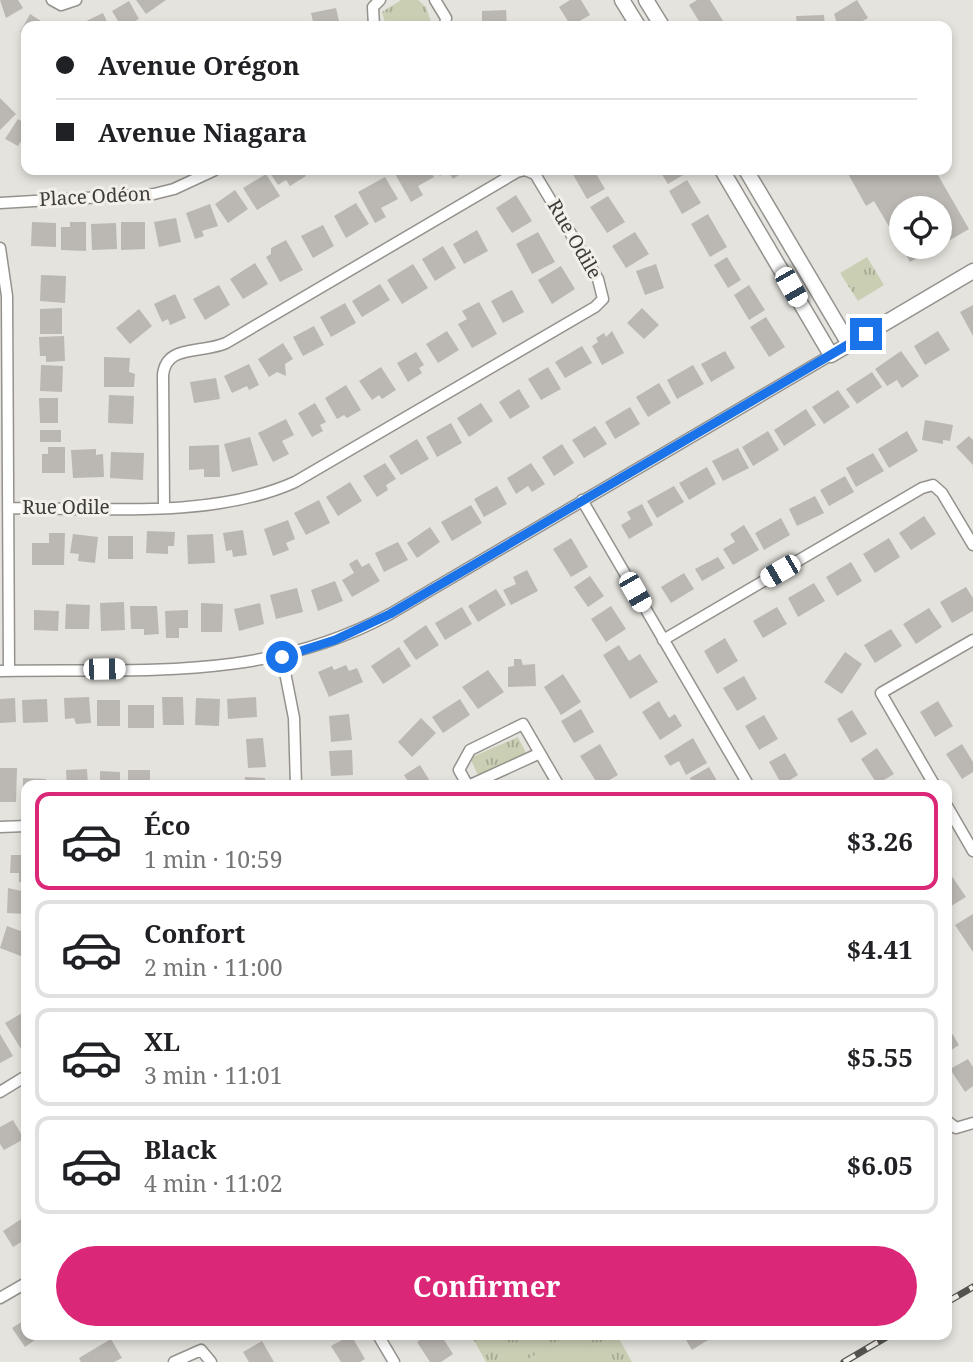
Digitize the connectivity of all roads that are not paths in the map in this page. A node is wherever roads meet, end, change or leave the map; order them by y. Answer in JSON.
{"nodes":[{"id":1,"x":52,"y":0,"type":"edge"},
{"id":2,"x":76,"y":0,"type":"edge"},
{"id":3,"x":380,"y":0,"type":"edge"},
{"id":4,"x":435,"y":0,"type":"edge"},
{"id":5,"x":622,"y":0,"type":"edge"},
{"id":6,"x":646,"y":0,"type":"edge"},
{"id":7,"x":374,"y":21,"type":"edge"},
{"id":8,"x":446,"y":21,"type":"edge"},
{"id":9,"x":635,"y":21,"type":"edge"},
{"id":10,"x":659,"y":21,"type":"edge"},
{"id":11,"x":187,"y":175,"type":"edge"},
{"id":12,"x":205,"y":175,"type":"edge"},
{"id":13,"x":512,"y":175,"type":"edge"},
{"id":14,"x":536,"y":175,"type":"edge"},
{"id":15,"x":725,"y":175,"type":"edge"},
{"id":16,"x":749,"y":175,"type":"edge"},
{"id":17,"x":188,"y":183,"type":"junction"},
{"id":18,"x":0,"y":203,"type":"edge"},
{"id":19,"x":0,"y":248,"type":"edge"},
{"id":20,"x":973,"y":271,"type":"edge"},
{"id":21,"x":849,"y":344,"type":"junction"},
{"id":22,"x":831,"y":355,"type":"junction"},
{"id":23,"x":582,"y":500,"type":"junction"},
{"id":24,"x":164,"y":507,"type":"junction"},
{"id":25,"x":9,"y":508,"type":"junction"},
{"id":26,"x":973,"y":545,"type":"edge"},
{"id":27,"x":663,"y":640,"type":"junction"},
{"id":28,"x":973,"y":640,"type":"edge"},
{"id":29,"x":282,"y":657,"type":"junction"},
{"id":30,"x":5,"y":671,"type":"edge"},
{"id":31,"x":538,"y":754,"type":"junction"},
{"id":32,"x":296,"y":780,"type":"edge"},
{"id":33,"x":465,"y":780,"type":"edge"},
{"id":34,"x":481,"y":780,"type":"edge"},
{"id":35,"x":555,"y":780,"type":"edge"},
{"id":36,"x":745,"y":780,"type":"edge"},
{"id":37,"x":932,"y":780,"type":"edge"},
{"id":38,"x":952,"y":815,"type":"edge"},
{"id":39,"x":21,"y":826,"type":"edge"},
{"id":40,"x":0,"y":827,"type":"edge"},
{"id":41,"x":973,"y":851,"type":"edge"},
{"id":42,"x":21,"y":1079,"type":"edge"},
{"id":43,"x":0,"y":1092,"type":"edge"},
{"id":44,"x":973,"y":1123,"type":"edge"},
{"id":45,"x":952,"y":1125,"type":"edge"},
{"id":46,"x":21,"y":1286,"type":"edge"},
{"id":47,"x":0,"y":1298,"type":"edge"},
{"id":48,"x":381,"y":1340,"type":"edge"},
{"id":49,"x":174,"y":1362,"type":"edge"},
{"id":50,"x":212,"y":1362,"type":"edge"},
{"id":51,"x":394,"y":1362,"type":"edge"}],
"edges":[{"from":1,"to":2,"type":"street"},
{"from":3,"to":7,"type":"street"},
{"from":4,"to":8,"type":"street"},
{"from":5,"to":9,"type":"street"},
{"from":6,"to":10,"type":"street"},
{"from":11,"to":17,"type":"street"},
{"from":12,"to":17,"type":"street","name":"Place Odéon"},
{"from":13,"to":24,"type":"street","name":"Rue Odile"},
{"from":14,"to":24,"type":"street","name":"Rue Odile"},
{"from":15,"to":22,"type":"street"},
{"from":16,"to":21,"type":"street"},
{"from":17,"to":18,"type":"street","name":"Place Odéon"},
{"from":19,"to":25,"type":"street"},
{"from":20,"to":21,"type":"street"},
{"from":21,"to":22,"type":"street"},
{"from":22,"to":23,"type":"street"},
{"from":23,"to":27,"type":"street"},
{"from":23,"to":29,"type":"street"},
{"from":24,"to":25,"type":"street","name":"Rue Odile"},
{"from":25,"to":30,"type":"street"},
{"from":26,"to":27,"type":"street"},
{"from":27,"to":36,"type":"street"},
{"from":28,"to":37,"type":"street"},
{"from":29,"to":30,"type":"street"},
{"from":29,"to":32,"type":"street"},
{"from":31,"to":33,"type":"street"},
{"from":31,"to":34,"type":"street"},
{"from":31,"to":35,"type":"street"},
{"from":38,"to":41,"type":"street"},
{"from":39,"to":40,"type":"street"},
{"from":42,"to":43,"type":"street"},
{"from":44,"to":45,"type":"street"},
{"from":46,"to":47,"type":"street"},
{"from":48,"to":51,"type":"street"},
{"from":49,"to":50,"type":"street"}]}
